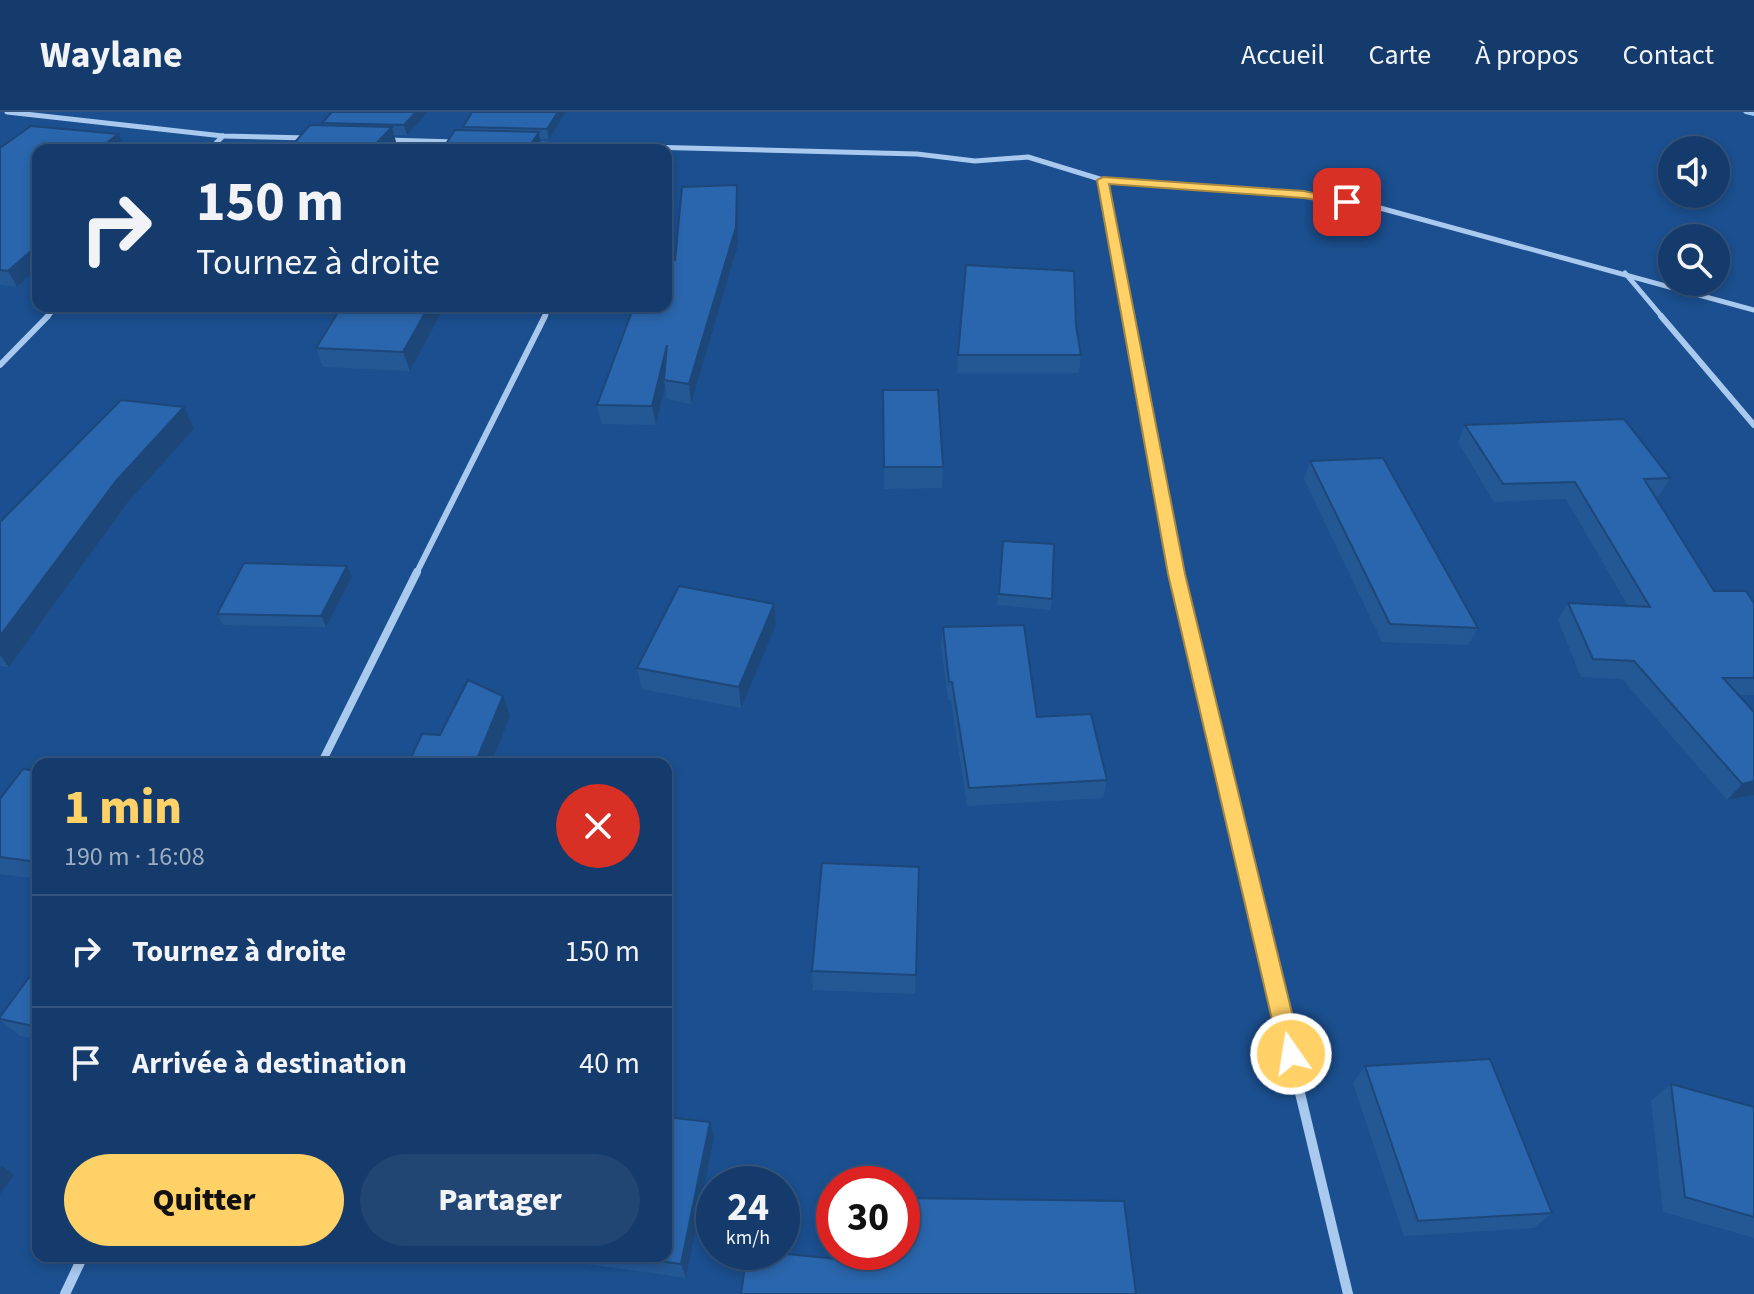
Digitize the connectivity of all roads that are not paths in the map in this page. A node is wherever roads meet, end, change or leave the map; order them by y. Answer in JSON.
{"nodes":[{"id":1,"x":7,"y":112,"type":"edge"},
{"id":2,"x":223,"y":136,"type":"junction"},
{"id":3,"x":316,"y":138,"type":"edge"},
{"id":4,"x":378,"y":140,"type":"edge"},
{"id":5,"x":471,"y":143,"type":"edge"},
{"id":6,"x":215,"y":144,"type":"edge"},
{"id":7,"x":672,"y":149,"type":"edge"},
{"id":8,"x":1103,"y":180,"type":"junction"},
{"id":9,"x":1625,"y":272,"type":"junction"},
{"id":10,"x":1754,"y":310,"type":"edge"},
{"id":11,"x":51,"y":312,"type":"edge"},
{"id":12,"x":547,"y":312,"type":"edge"},
{"id":13,"x":0,"y":365,"type":"edge"},
{"id":14,"x":1754,"y":425,"type":"edge"},
{"id":15,"x":324,"y":758,"type":"edge"},
{"id":16,"x":80,"y":1262,"type":"edge"},
{"id":17,"x":65,"y":1294,"type":"edge"},
{"id":18,"x":1348,"y":1294,"type":"edge"}],
"edges":[{"from":1,"to":2,"type":"street"},
{"from":2,"to":3,"type":"street"},
{"from":2,"to":6,"type":"street"},
{"from":4,"to":5,"type":"street"},
{"from":7,"to":8,"type":"street"},
{"from":8,"to":9,"type":"street"},
{"from":8,"to":18,"type":"street"},
{"from":9,"to":10,"type":"street"},
{"from":9,"to":14,"type":"street"},
{"from":11,"to":13,"type":"street"},
{"from":12,"to":15,"type":"street"},
{"from":16,"to":17,"type":"street"}]}
